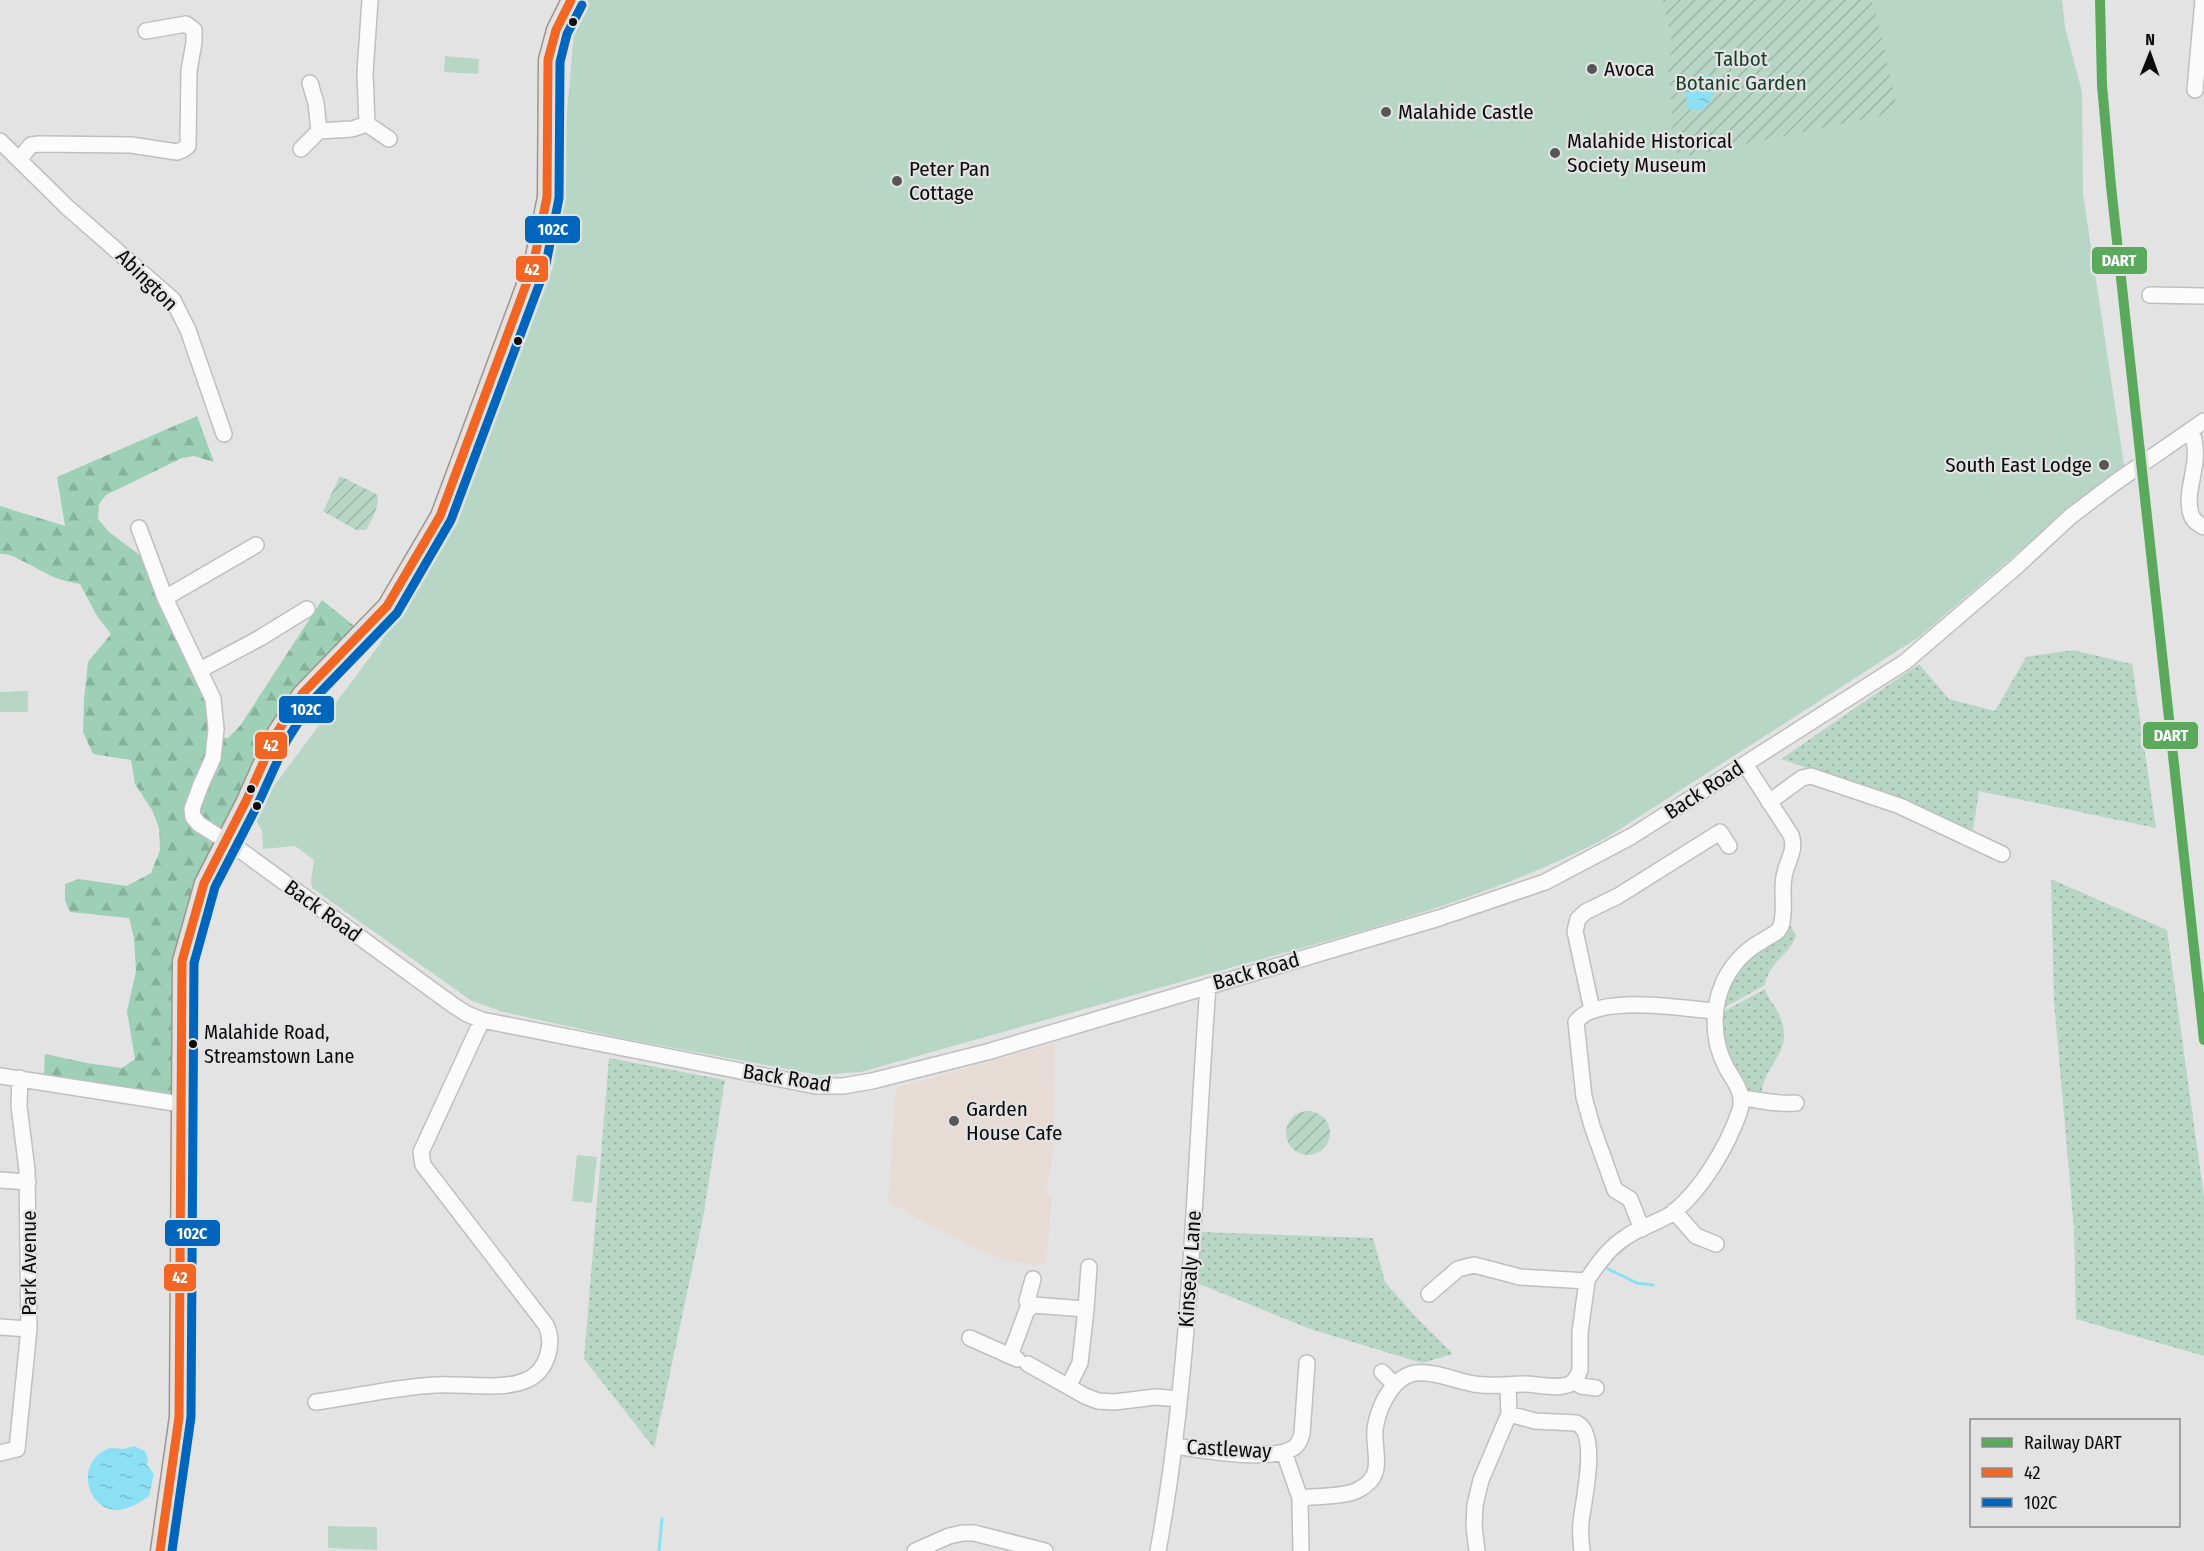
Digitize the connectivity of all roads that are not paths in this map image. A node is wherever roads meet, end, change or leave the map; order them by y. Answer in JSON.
{"nodes":[{"id":1,"x":370,"y":0,"type":"edge"},
{"id":2,"x":571,"y":0,"type":"edge"},
{"id":3,"x":2203,"y":0,"type":"edge"},
{"id":4,"x":146,"y":31,"type":"dead end"},
{"id":5,"x":2200,"y":71,"type":"edge"},
{"id":6,"x":310,"y":83,"type":"dead end"},
{"id":7,"x":2195,"y":90,"type":"dead end"},
{"id":8,"x":367,"y":124,"type":"junction"},
{"id":9,"x":319,"y":131,"type":"junction"},
{"id":10,"x":389,"y":139,"type":"dead end"},
{"id":11,"x":0,"y":141,"type":"edge"},
{"id":12,"x":302,"y":149,"type":"dead end"},
{"id":13,"x":19,"y":160,"type":"junction"},
{"id":14,"x":2150,"y":296,"type":"dead end"},
{"id":15,"x":2204,"y":296,"type":"edge"},
{"id":16,"x":2198,"y":426,"type":"edge"},
{"id":17,"x":224,"y":434,"type":"dead end"},
{"id":18,"x":2204,"y":527,"type":"edge"},
{"id":19,"x":139,"y":528,"type":"dead end"},
{"id":20,"x":256,"y":545,"type":"dead end"},
{"id":21,"x":165,"y":598,"type":"junction"},
{"id":22,"x":307,"y":609,"type":"dead end"},
{"id":23,"x":200,"y":669,"type":"junction"},
{"id":24,"x":1745,"y":764,"type":"junction"},
{"id":25,"x":1769,"y":802,"type":"junction"},
{"id":26,"x":226,"y":842,"type":"junction"},
{"id":27,"x":1729,"y":846,"type":"dead end"},
{"id":28,"x":2002,"y":854,"type":"dead end"},
{"id":29,"x":1208,"y":986,"type":"junction"},
{"id":30,"x":1592,"y":1011,"type":"junction"},
{"id":31,"x":1715,"y":1011,"type":"junction"},
{"id":32,"x":482,"y":1020,"type":"junction"},
{"id":33,"x":0,"y":1076,"type":"edge"},
{"id":34,"x":20,"y":1078,"type":"junction"},
{"id":35,"x":1742,"y":1098,"type":"junction"},
{"id":36,"x":1796,"y":1103,"type":"dead end"},
{"id":37,"x":181,"y":1104,"type":"junction"},
{"id":38,"x":0,"y":1180,"type":"edge"},
{"id":39,"x":28,"y":1182,"type":"junction"},
{"id":40,"x":1674,"y":1211,"type":"junction"},
{"id":41,"x":1642,"y":1228,"type":"junction"},
{"id":42,"x":1716,"y":1244,"type":"dead end"},
{"id":43,"x":1089,"y":1267,"type":"dead end"},
{"id":44,"x":1427,"y":1274,"type":"dead end"},
{"id":45,"x":1033,"y":1279,"type":"dead end"},
{"id":46,"x":1587,"y":1281,"type":"junction"},
{"id":47,"x":1030,"y":1308,"type":"junction"},
{"id":48,"x":1086,"y":1309,"type":"junction"},
{"id":49,"x":0,"y":1327,"type":"edge"},
{"id":50,"x":29,"y":1329,"type":"junction"},
{"id":51,"x":970,"y":1338,"type":"dead end"},
{"id":52,"x":1018,"y":1359,"type":"junction"},
{"id":53,"x":1307,"y":1363,"type":"dead end"},
{"id":54,"x":1382,"y":1372,"type":"dead end"},
{"id":55,"x":1574,"y":1381,"type":"junction"},
{"id":56,"x":1069,"y":1385,"type":"junction"},
{"id":57,"x":1395,"y":1385,"type":"junction"},
{"id":58,"x":1508,"y":1385,"type":"junction"},
{"id":59,"x":1596,"y":1388,"type":"dead end"},
{"id":60,"x":1179,"y":1399,"type":"junction"},
{"id":61,"x":316,"y":1402,"type":"dead end"},
{"id":62,"x":1509,"y":1414,"type":"junction"},
{"id":63,"x":1175,"y":1446,"type":"junction"},
{"id":64,"x":1284,"y":1452,"type":"junction"},
{"id":65,"x":0,"y":1453,"type":"edge"},
{"id":66,"x":1300,"y":1498,"type":"junction"},
{"id":67,"x":160,"y":1551,"type":"edge"},
{"id":68,"x":915,"y":1551,"type":"edge"},
{"id":69,"x":1045,"y":1551,"type":"edge"},
{"id":70,"x":1158,"y":1551,"type":"edge"},
{"id":71,"x":1302,"y":1551,"type":"edge"},
{"id":72,"x":1477,"y":1551,"type":"edge"},
{"id":73,"x":1582,"y":1551,"type":"edge"}],
"edges":[{"from":1,"to":8,"type":"street"},
{"from":2,"to":26,"type":"main road"},
{"from":3,"to":5,"type":"street"},
{"from":4,"to":13,"type":"street"},
{"from":5,"to":7,"type":"street"},
{"from":6,"to":9,"type":"street"},
{"from":8,"to":9,"type":"street"},
{"from":8,"to":10,"type":"street"},
{"from":9,"to":12,"type":"street"},
{"from":11,"to":13,"type":"street","name":"Abington"},
{"from":13,"to":17,"type":"street","name":"Abington"},
{"from":14,"to":15,"type":"street"},
{"from":16,"to":18,"type":"street"},
{"from":16,"to":24,"type":"street","name":"Back Road"},
{"from":19,"to":21,"type":"street","name":"Back Road"},
{"from":20,"to":21,"type":"street"},
{"from":21,"to":23,"type":"street","name":"Back Road"},
{"from":22,"to":23,"type":"street"},
{"from":23,"to":26,"type":"street","name":"Back Road"},
{"from":24,"to":25,"type":"street"},
{"from":24,"to":29,"type":"street","name":"Back Road"},
{"from":25,"to":28,"type":"street"},
{"from":25,"to":31,"type":"street"},
{"from":26,"to":32,"type":"street","name":"Back Road"},
{"from":26,"to":37,"type":"main road"},
{"from":27,"to":30,"type":"street"},
{"from":29,"to":32,"type":"street","name":"Back Road"},
{"from":29,"to":60,"type":"street","name":"Kinsealy Lane"},
{"from":30,"to":31,"type":"street"},
{"from":30,"to":41,"type":"street"},
{"from":31,"to":35,"type":"street"},
{"from":32,"to":61,"type":"street"},
{"from":33,"to":34,"type":"street"},
{"from":34,"to":37,"type":"street"},
{"from":34,"to":39,"type":"street","name":"Park Avenue"},
{"from":35,"to":36,"type":"street"},
{"from":35,"to":40,"type":"street"},
{"from":37,"to":67,"type":"main road"},
{"from":38,"to":39,"type":"street"},
{"from":39,"to":50,"type":"street","name":"Park Avenue"},
{"from":40,"to":41,"type":"street"},
{"from":40,"to":42,"type":"street"},
{"from":41,"to":46,"type":"street"},
{"from":43,"to":48,"type":"street"},
{"from":44,"to":46,"type":"street"},
{"from":45,"to":47,"type":"street"},
{"from":46,"to":55,"type":"street"},
{"from":47,"to":48,"type":"street"},
{"from":47,"to":52,"type":"street"},
{"from":48,"to":56,"type":"street"},
{"from":49,"to":50,"type":"street"},
{"from":50,"to":65,"type":"street","name":"Park Avenue"},
{"from":51,"to":52,"type":"street"},
{"from":52,"to":56,"type":"street"},
{"from":53,"to":64,"type":"street","name":"Castleway"},
{"from":54,"to":57,"type":"street"},
{"from":55,"to":58,"type":"street"},
{"from":55,"to":59,"type":"street"},
{"from":56,"to":60,"type":"street"},
{"from":57,"to":58,"type":"street"},
{"from":57,"to":66,"type":"street"},
{"from":58,"to":62,"type":"street"},
{"from":60,"to":63,"type":"street","name":"Kinsealy Lane"},
{"from":62,"to":72,"type":"street"},
{"from":62,"to":73,"type":"street"},
{"from":63,"to":64,"type":"street","name":"Castleway"},
{"from":63,"to":70,"type":"street","name":"Kinsealy Lane"},
{"from":64,"to":66,"type":"street","name":"Castleway"},
{"from":66,"to":71,"type":"street","name":"Castleway"},
{"from":68,"to":69,"type":"street"}]}
